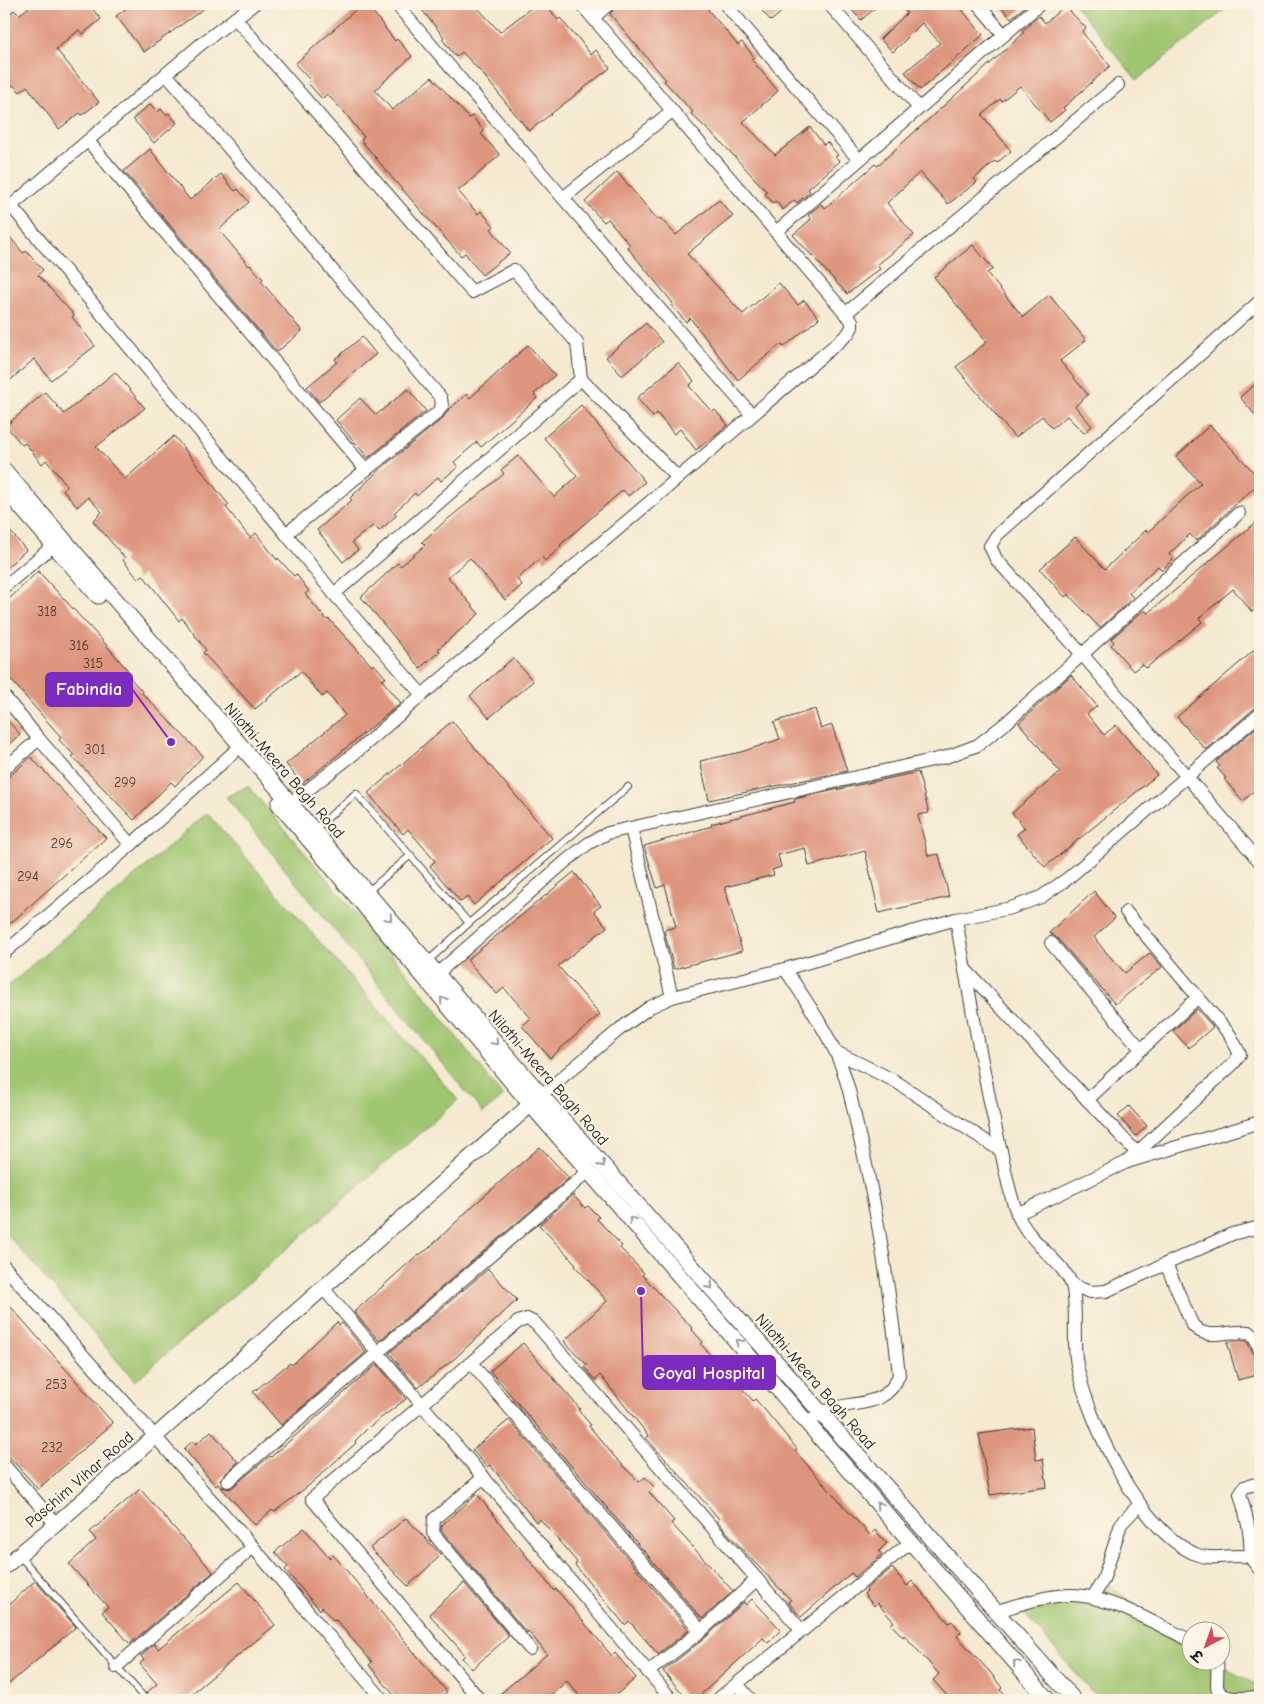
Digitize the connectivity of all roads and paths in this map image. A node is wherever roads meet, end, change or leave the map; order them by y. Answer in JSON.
{"nodes":[{"id":1,"x":254,"y":4,"type":"edge"},
{"id":2,"x":396,"y":4,"type":"edge"},
{"id":3,"x":581,"y":4,"type":"edge"},
{"id":4,"x":609,"y":4,"type":"edge"},
{"id":5,"x":725,"y":4,"type":"edge"},
{"id":6,"x":829,"y":4,"type":"edge"},
{"id":7,"x":978,"y":4,"type":"edge"},
{"id":8,"x":1040,"y":4,"type":"edge"},
{"id":9,"x":235,"y":18,"type":"junction"},
{"id":10,"x":593,"y":18,"type":"junction"},
{"id":11,"x":1004,"y":35,"type":"junction"},
{"id":12,"x":166,"y":74,"type":"junction"},
{"id":13,"x":1118,"y":85,"type":"dead end"},
{"id":14,"x":919,"y":108,"type":"junction"},
{"id":15,"x":672,"y":111,"type":"junction"},
{"id":16,"x":88,"y":141,"type":"junction"},
{"id":17,"x":859,"y":160,"type":"junction"},
{"id":18,"x":563,"y":198,"type":"junction"},
{"id":19,"x":7,"y":209,"type":"edge"},
{"id":20,"x":776,"y":232,"type":"junction"},
{"id":21,"x":1260,"y":301,"type":"edge"},
{"id":22,"x":845,"y":314,"type":"junction"},
{"id":23,"x":581,"y":379,"type":"junction"},
{"id":24,"x":752,"y":415,"type":"junction"},
{"id":25,"x":4,"y":470,"type":"edge"},
{"id":26,"x":366,"y":470,"type":"junction"},
{"id":27,"x":678,"y":478,"type":"junction"},
{"id":28,"x":4,"y":488,"type":"edge"},
{"id":29,"x":1239,"y":513,"type":"dead end"},
{"id":30,"x":286,"y":534,"type":"junction"},
{"id":31,"x":53,"y":546,"type":"junction"},
{"id":32,"x":4,"y":587,"type":"edge"},
{"id":33,"x":334,"y":594,"type":"junction"},
{"id":34,"x":1081,"y":653,"type":"junction"},
{"id":35,"x":422,"y":695,"type":"junction"},
{"id":36,"x":4,"y":696,"type":"edge"},
{"id":37,"x":1260,"y":714,"type":"edge"},
{"id":38,"x":40,"y":739,"type":"junction"},
{"id":39,"x":234,"y":752,"type":"junction"},
{"id":40,"x":4,"y":770,"type":"edge"},
{"id":41,"x":1188,"y":777,"type":"junction"},
{"id":42,"x":628,"y":787,"type":"dead end"},
{"id":43,"x":291,"y":803,"type":"junction"},
{"id":44,"x":631,"y":828,"type":"junction"},
{"id":45,"x":314,"y":830,"type":"junction"},
{"id":46,"x":131,"y":846,"type":"junction"},
{"id":47,"x":410,"y":855,"type":"junction"},
{"id":48,"x":1260,"y":862,"type":"edge"},
{"id":49,"x":367,"y":892,"type":"junction"},
{"id":50,"x":1126,"y":912,"type":"dead end"},
{"id":51,"x":956,"y":919,"type":"junction"},
{"id":52,"x":469,"y":923,"type":"junction"},
{"id":53,"x":1051,"y":943,"type":"dead end"},
{"id":54,"x":4,"y":953,"type":"edge"},
{"id":55,"x":426,"y":962,"type":"junction"},
{"id":56,"x":965,"y":969,"type":"junction"},
{"id":57,"x":785,"y":970,"type":"junction"},
{"id":58,"x":432,"y":978,"type":"junction"},
{"id":59,"x":1198,"y":996,"type":"junction"},
{"id":60,"x":672,"y":997,"type":"junction"},
{"id":61,"x":1141,"y":1049,"type":"junction"},
{"id":62,"x":836,"y":1052,"type":"junction"},
{"id":63,"x":536,"y":1100,"type":"junction"},
{"id":64,"x":1087,"y":1100,"type":"junction"},
{"id":65,"x":1260,"y":1122,"type":"edge"},
{"id":66,"x":1001,"y":1151,"type":"junction"},
{"id":67,"x":1137,"y":1153,"type":"junction"},
{"id":68,"x":1127,"y":1162,"type":"junction"},
{"id":69,"x":588,"y":1171,"type":"junction"},
{"id":70,"x":1017,"y":1214,"type":"junction"},
{"id":71,"x":1260,"y":1227,"type":"edge"},
{"id":72,"x":1166,"y":1264,"type":"junction"},
{"id":73,"x":4,"y":1266,"type":"edge"},
{"id":74,"x":1072,"y":1285,"type":"junction"},
{"id":75,"x":323,"y":1288,"type":"junction"},
{"id":76,"x":1260,"y":1351,"type":"edge"},
{"id":77,"x":379,"y":1353,"type":"junction"},
{"id":78,"x":471,"y":1363,"type":"junction"},
{"id":79,"x":422,"y":1404,"type":"junction"},
{"id":80,"x":822,"y":1412,"type":"junction"},
{"id":81,"x":809,"y":1423,"type":"junction"},
{"id":82,"x":154,"y":1437,"type":"junction"},
{"id":83,"x":4,"y":1465,"type":"edge"},
{"id":84,"x":484,"y":1477,"type":"junction"},
{"id":85,"x":228,"y":1481,"type":"dead end"},
{"id":86,"x":1260,"y":1483,"type":"edge"},
{"id":87,"x":1139,"y":1505,"type":"junction"},
{"id":88,"x":56,"y":1524,"type":"junction"},
{"id":89,"x":911,"y":1542,"type":"junction"},
{"id":90,"x":253,"y":1547,"type":"junction"},
{"id":91,"x":19,"y":1555,"type":"junction"},
{"id":92,"x":1250,"y":1558,"type":"junction"},
{"id":93,"x":4,"y":1567,"type":"edge"},
{"id":94,"x":1260,"y":1570,"type":"edge"},
{"id":95,"x":757,"y":1579,"type":"junction"},
{"id":96,"x":1093,"y":1597,"type":"junction"},
{"id":97,"x":997,"y":1611,"type":"junction"},
{"id":98,"x":701,"y":1631,"type":"junction"},
{"id":99,"x":802,"y":1631,"type":"junction"},
{"id":100,"x":1182,"y":1637,"type":"edge"},
{"id":101,"x":530,"y":1649,"type":"dead end"},
{"id":102,"x":116,"y":1667,"type":"junction"},
{"id":103,"x":648,"y":1672,"type":"junction"},
{"id":104,"x":1217,"y":1672,"type":"edge"},
{"id":105,"x":737,"y":1684,"type":"junction"},
{"id":106,"x":1260,"y":1697,"type":"edge"},
{"id":107,"x":146,"y":1700,"type":"edge"},
{"id":108,"x":383,"y":1700,"type":"edge"},
{"id":109,"x":480,"y":1700,"type":"edge"},
{"id":110,"x":672,"y":1700,"type":"edge"},
{"id":111,"x":717,"y":1700,"type":"edge"},
{"id":112,"x":752,"y":1700,"type":"edge"},
{"id":113,"x":1048,"y":1700,"type":"edge"},
{"id":114,"x":1074,"y":1700,"type":"edge"}],
"edges":[{"from":1,"to":9,"type":"street"},
{"from":2,"to":18,"type":"street"},
{"from":3,"to":10,"type":"street"},
{"from":4,"to":10,"type":"street"},
{"from":5,"to":17,"type":"street"},
{"from":6,"to":14,"type":"street"},
{"from":7,"to":11,"type":"street"},
{"from":8,"to":11,"type":"street"},
{"from":9,"to":12,"type":"street"},
{"from":9,"to":23,"type":"street"},
{"from":10,"to":15,"type":"street"},
{"from":11,"to":14,"type":"street"},
{"from":12,"to":16,"type":"street"},
{"from":12,"to":26,"type":"street"},
{"from":13,"to":22,"type":"street"},
{"from":14,"to":17,"type":"street"},
{"from":15,"to":18,"type":"street"},
{"from":15,"to":20,"type":"street"},
{"from":16,"to":19,"type":"street"},
{"from":16,"to":26,"type":"street"},
{"from":17,"to":20,"type":"street"},
{"from":18,"to":24,"type":"street"},
{"from":19,"to":30,"type":"street"},
{"from":20,"to":22,"type":"street"},
{"from":21,"to":34,"type":"street"},
{"from":22,"to":24,"type":"street"},
{"from":23,"to":27,"type":"street"},
{"from":23,"to":33,"type":"street"},
{"from":24,"to":27,"type":"street"},
{"from":25,"to":43,"type":"street","name":"Nilothi-Meera Bagh Road"},
{"from":26,"to":30,"type":"street"},
{"from":27,"to":35,"type":"street"},
{"from":28,"to":31,"type":"street","name":"Nilothi-Meera Bagh Road"},
{"from":29,"to":34,"type":"street"},
{"from":30,"to":33,"type":"street"},
{"from":31,"to":32,"type":"street"},
{"from":31,"to":39,"type":"street","name":"Nilothi-Meera Bagh Road"},
{"from":33,"to":35,"type":"street"},
{"from":34,"to":41,"type":"street"},
{"from":34,"to":44,"type":"street"},
{"from":35,"to":43,"type":"street"},
{"from":36,"to":38,"type":"street"},
{"from":37,"to":41,"type":"street"},
{"from":38,"to":40,"type":"street"},
{"from":38,"to":46,"type":"street"},
{"from":39,"to":46,"type":"street"},
{"from":39,"to":58,"type":"street","name":"Nilothi-Meera Bagh Road"},
{"from":41,"to":48,"type":"street"},
{"from":41,"to":51,"type":"street"},
{"from":42,"to":52,"type":"lane"},
{"from":43,"to":45,"type":"street","name":"Nilothi-Meera Bagh Road"},
{"from":44,"to":58,"type":"street"},
{"from":44,"to":60,"type":"street"},
{"from":45,"to":47,"type":"lane"},
{"from":45,"to":49,"type":"street","name":"Nilothi-Meera Bagh Road"},
{"from":46,"to":54,"type":"street"},
{"from":47,"to":49,"type":"lane"},
{"from":47,"to":52,"type":"lane"},
{"from":49,"to":55,"type":"street","name":"Nilothi-Meera Bagh Road","one_way":true},
{"from":50,"to":59,"type":"street"},
{"from":51,"to":56,"type":"street"},
{"from":51,"to":57,"type":"street"},
{"from":52,"to":55,"type":"lane"},
{"from":53,"to":61,"type":"street"},
{"from":55,"to":58,"type":"street","name":"Nilothi-Meera Bagh Road"},
{"from":56,"to":64,"type":"street"},
{"from":56,"to":66,"type":"street"},
{"from":57,"to":60,"type":"street"},
{"from":57,"to":62,"type":"street"},
{"from":58,"to":63,"type":"street","name":"Nilothi-Meera Bagh Road"},
{"from":59,"to":61,"type":"street"},
{"from":59,"to":67,"type":"street"},
{"from":60,"to":63,"type":"street"},
{"from":61,"to":64,"type":"street"},
{"from":62,"to":66,"type":"street"},
{"from":62,"to":80,"type":"street"},
{"from":63,"to":69,"type":"street","name":"Nilothi-Meera Bagh Road"},
{"from":63,"to":75,"type":"street","name":"Paschim Vihar Road"},
{"from":63,"to":80,"type":"street","name":"Nilothi-Meera Bagh Road","one_way":true},
{"from":64,"to":67,"type":"street"},
{"from":65,"to":68,"type":"street"},
{"from":66,"to":70,"type":"street"},
{"from":67,"to":68,"type":"street"},
{"from":68,"to":70,"type":"street"},
{"from":69,"to":77,"type":"street"},
{"from":81,"to":69,"type":"street","name":"Nilothi-Meera Bagh Road","one_way":true},
{"from":70,"to":74,"type":"street"},
{"from":71,"to":72,"type":"street"},
{"from":72,"to":74,"type":"street"},
{"from":72,"to":76,"type":"street"},
{"from":73,"to":82,"type":"street"},
{"from":74,"to":87,"type":"street"},
{"from":75,"to":77,"type":"street"},
{"from":75,"to":82,"type":"street","name":"Paschim Vihar Road"},
{"from":77,"to":79,"type":"street"},
{"from":77,"to":85,"type":"street"},
{"from":78,"to":79,"type":"street"},
{"from":78,"to":95,"type":"street"},
{"from":78,"to":98,"type":"street"},
{"from":79,"to":84,"type":"street"},
{"from":79,"to":109,"type":"street"},
{"from":80,"to":81,"type":"street"},
{"from":80,"to":97,"type":"street","name":"Nilothi-Meera Bagh Road"},
{"from":89,"to":81,"type":"street","name":"Nilothi-Meera Bagh Road","one_way":true},
{"from":82,"to":88,"type":"street","name":"Paschim Vihar Road"},
{"from":82,"to":90,"type":"street"},
{"from":83,"to":88,"type":"street"},
{"from":84,"to":101,"type":"street"},
{"from":84,"to":103,"type":"street"},
{"from":86,"to":92,"type":"street"},
{"from":87,"to":92,"type":"street"},
{"from":87,"to":96,"type":"street"},
{"from":88,"to":91,"type":"street","name":"Paschim Vihar Road"},
{"from":89,"to":99,"type":"street"},
{"from":113,"to":89,"type":"street","name":"Nilothi-Meera Bagh Road","one_way":true},
{"from":90,"to":102,"type":"street"},
{"from":90,"to":108,"type":"street"},
{"from":91,"to":93,"type":"street","name":"Paschim Vihar Road"},
{"from":91,"to":102,"type":"lane"},
{"from":92,"to":94,"type":"street"},
{"from":95,"to":98,"type":"street"},
{"from":95,"to":99,"type":"street"},
{"from":96,"to":97,"type":"street"},
{"from":96,"to":100,"type":"street"},
{"from":97,"to":114,"type":"street","name":"Nilothi-Meera Bagh Road"},
{"from":98,"to":103,"type":"street"},
{"from":99,"to":105,"type":"street"},
{"from":102,"to":107,"type":"lane"},
{"from":103,"to":110,"type":"street"},
{"from":104,"to":106,"type":"street"},
{"from":105,"to":111,"type":"street"},
{"from":105,"to":112,"type":"street"}]}
